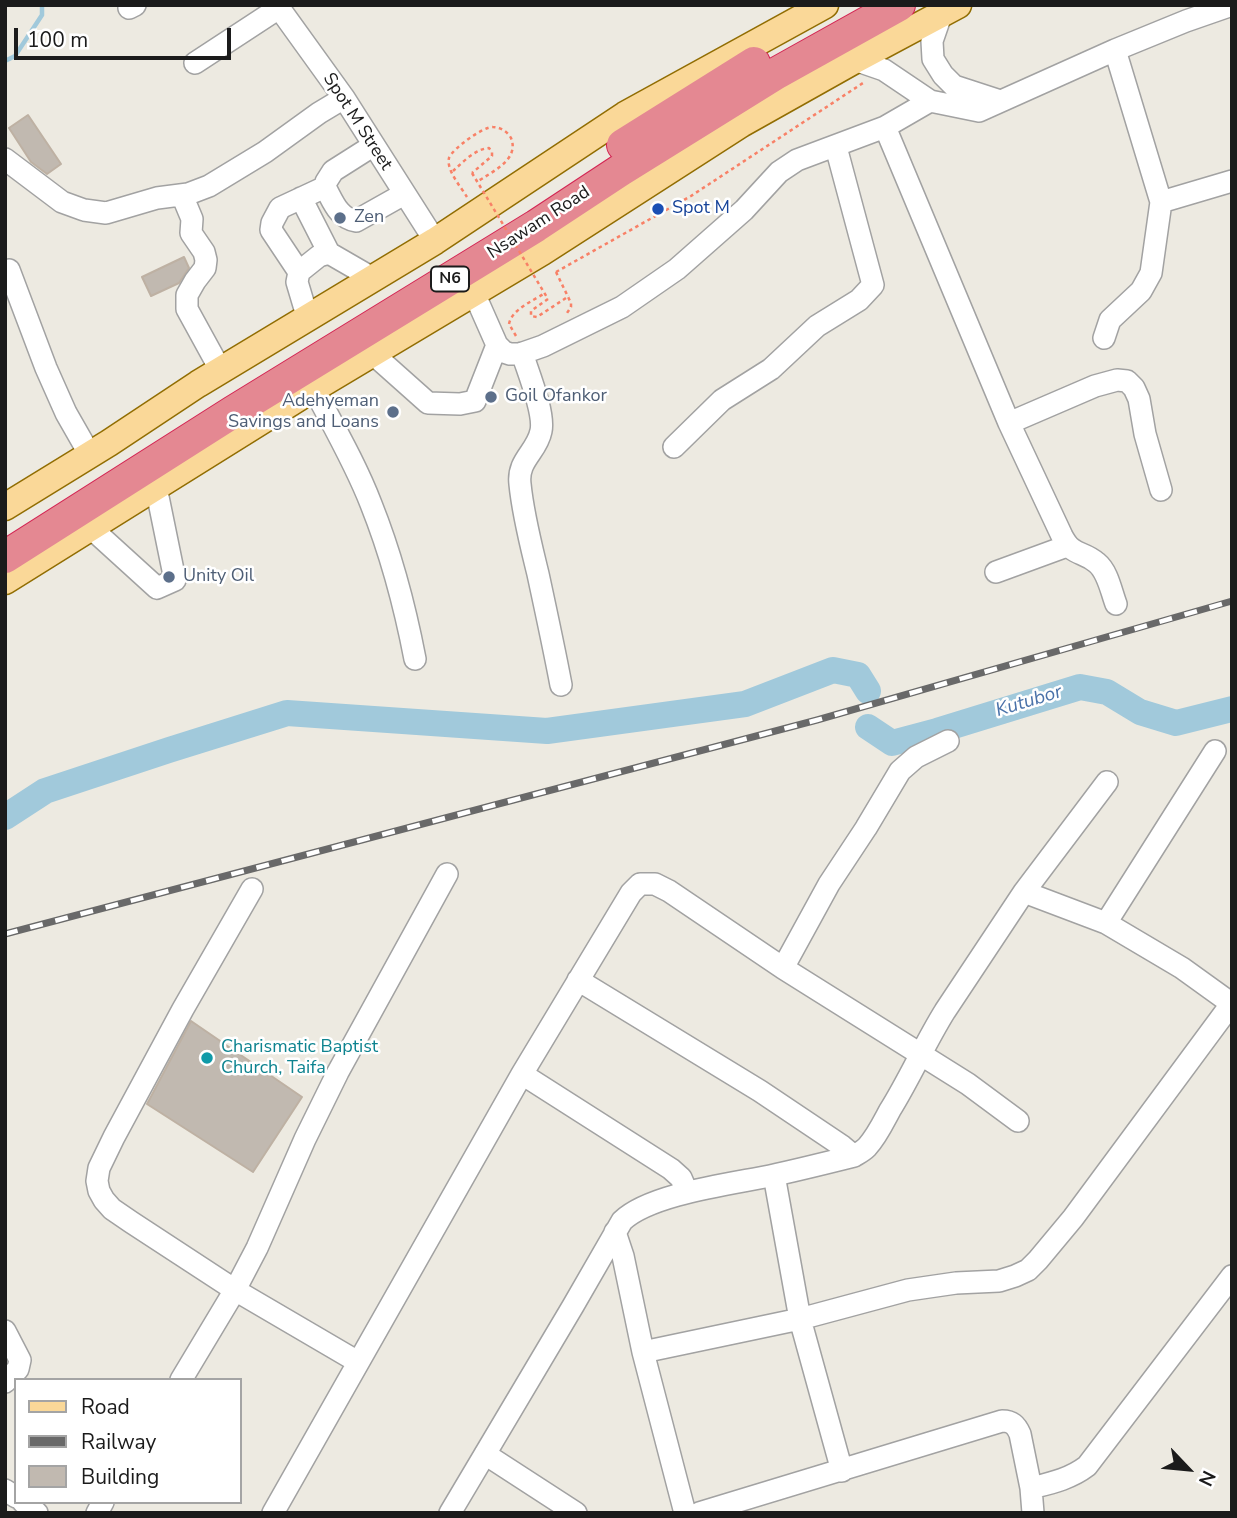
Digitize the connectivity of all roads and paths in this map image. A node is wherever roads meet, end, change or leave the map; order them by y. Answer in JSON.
{"nodes":[{"id":1,"x":825,"y":5,"type":"edge"},
{"id":2,"x":856,"y":5,"type":"edge"},
{"id":3,"x":899,"y":5,"type":"edge"},
{"id":4,"x":1231,"y":5,"type":"edge"},
{"id":5,"x":278,"y":7,"type":"edge"},
{"id":6,"x":950,"y":10,"type":"edge"},
{"id":7,"x":1115,"y":50,"type":"junction"},
{"id":8,"x":855,"y":60,"type":"junction"},
{"id":9,"x":195,"y":63,"type":"dead end"},
{"id":10,"x":884,"y":70,"type":"junction"},
{"id":11,"x":344,"y":98,"type":"junction"},
{"id":12,"x":930,"y":101,"type":"junction"},
{"id":13,"x":1000,"y":101,"type":"junction"},
{"id":14,"x":885,"y":128,"type":"junction"},
{"id":15,"x":373,"y":145,"type":"junction"},
{"id":16,"x":836,"y":147,"type":"junction"},
{"id":17,"x":5,"y":159,"type":"edge"},
{"id":18,"x":452,"y":172,"type":"junction"},
{"id":19,"x":477,"y":181,"type":"junction"},
{"id":20,"x":1232,"y":181,"type":"edge"},
{"id":21,"x":325,"y":187,"type":"junction"},
{"id":22,"x":404,"y":194,"type":"junction"},
{"id":23,"x":183,"y":195,"type":"junction"},
{"id":24,"x":301,"y":198,"type":"junction"},
{"id":25,"x":1161,"y":202,"type":"junction"},
{"id":26,"x":477,"y":213,"type":"junction"},
{"id":27,"x":435,"y":241,"type":"junction"},
{"id":28,"x":329,"y":253,"type":"junction"},
{"id":29,"x":9,"y":270,"type":"dead end"},
{"id":30,"x":299,"y":272,"type":"junction"},
{"id":31,"x":374,"y":278,"type":"junction"},
{"id":32,"x":474,"y":293,"type":"junction"},
{"id":33,"x":545,"y":293,"type":"junction"},
{"id":34,"x":569,"y":296,"type":"junction"},
{"id":35,"x":565,"y":316,"type":"dead end"},
{"id":36,"x":308,"y":319,"type":"junction"},
{"id":37,"x":1104,"y":338,"type":"dead end"},
{"id":38,"x":497,"y":345,"type":"junction"},
{"id":39,"x":521,"y":345,"type":"junction"},
{"id":40,"x":373,"y":354,"type":"junction"},
{"id":41,"x":221,"y":371,"type":"junction"},
{"id":42,"x":314,"y":389,"type":"junction"},
{"id":43,"x":1009,"y":423,"type":"junction"},
{"id":44,"x":674,"y":447,"type":"dead end"},
{"id":45,"x":90,"y":455,"type":"junction"},
{"id":46,"x":156,"y":487,"type":"junction"},
{"id":47,"x":1161,"y":490,"type":"dead end"},
{"id":48,"x":5,"y":507,"type":"edge"},
{"id":49,"x":91,"y":527,"type":"junction"},
{"id":50,"x":5,"y":535,"type":"edge"},
{"id":51,"x":1067,"y":546,"type":"junction"},
{"id":52,"x":5,"y":557,"type":"edge"},
{"id":53,"x":996,"y":572,"type":"dead end"},
{"id":54,"x":5,"y":581,"type":"edge"},
{"id":55,"x":1116,"y":604,"type":"dead end"},
{"id":56,"x":415,"y":659,"type":"dead end"},
{"id":57,"x":561,"y":685,"type":"dead end"},
{"id":58,"x":948,"y":741,"type":"dead end"},
{"id":59,"x":1215,"y":751,"type":"dead end"},
{"id":60,"x":1107,"y":782,"type":"dead end"},
{"id":61,"x":447,"y":874,"type":"dead end"},
{"id":62,"x":252,"y":889,"type":"dead end"},
{"id":63,"x":1024,"y":892,"type":"junction"},
{"id":64,"x":1106,"y":923,"type":"junction"},
{"id":65,"x":783,"y":968,"type":"junction"},
{"id":66,"x":578,"y":980,"type":"junction"},
{"id":67,"x":1232,"y":1004,"type":"edge"},
{"id":68,"x":921,"y":1054,"type":"junction"},
{"id":69,"x":522,"y":1074,"type":"junction"},
{"id":70,"x":1018,"y":1121,"type":"dead end"},
{"id":71,"x":854,"y":1156,"type":"junction"},
{"id":72,"x":774,"y":1175,"type":"junction"},
{"id":73,"x":687,"y":1192,"type":"junction"},
{"id":74,"x":615,"y":1232,"type":"junction"},
{"id":75,"x":1232,"y":1276,"type":"edge"},
{"id":76,"x":235,"y":1290,"type":"junction"},
{"id":77,"x":800,"y":1319,"type":"junction"},
{"id":78,"x":5,"y":1331,"type":"edge"},
{"id":79,"x":643,"y":1352,"type":"junction"},
{"id":80,"x":358,"y":1362,"type":"junction"},
{"id":81,"x":182,"y":1378,"type":"edge"},
{"id":82,"x":5,"y":1382,"type":"edge"},
{"id":83,"x":485,"y":1454,"type":"junction"},
{"id":84,"x":842,"y":1471,"type":"junction"},
{"id":85,"x":1031,"y":1488,"type":"junction"},
{"id":86,"x":273,"y":1513,"type":"edge"},
{"id":87,"x":450,"y":1513,"type":"edge"},
{"id":88,"x":576,"y":1513,"type":"edge"},
{"id":89,"x":685,"y":1513,"type":"edge"},
{"id":90,"x":699,"y":1513,"type":"edge"},
{"id":91,"x":1033,"y":1513,"type":"edge"}],
"edges":[{"from":1,"to":26,"type":"main road"},
{"from":2,"to":50,"type":"highway","name":"Nsawam Road","number":"N6"},
{"from":3,"to":52,"type":"highway","name":"Nsawam Road","number":"N6"},
{"from":4,"to":7,"type":"street"},
{"from":5,"to":9,"type":"street"},
{"from":5,"to":11,"type":"street","name":"Spot M Street"},
{"from":6,"to":8,"type":"main road"},
{"from":6,"to":13,"type":"street"},
{"from":7,"to":13,"type":"street"},
{"from":7,"to":25,"type":"street"},
{"from":8,"to":10,"type":"street"},
{"from":8,"to":32,"type":"main road"},
{"from":10,"to":12,"type":"street"},
{"from":10,"to":34,"type":"path"},
{"from":11,"to":15,"type":"street","name":"Spot M Street"},
{"from":11,"to":23,"type":"street"},
{"from":12,"to":13,"type":"street"},
{"from":12,"to":14,"type":"street"},
{"from":14,"to":16,"type":"street"},
{"from":14,"to":43,"type":"street"},
{"from":15,"to":21,"type":"street"},
{"from":15,"to":22,"type":"street","name":"Spot M Street"},
{"from":16,"to":39,"type":"street"},
{"from":16,"to":44,"type":"street"},
{"from":17,"to":23,"type":"street"},
{"from":18,"to":19,"type":"path","bridge":true},
{"from":18,"to":19,"type":"path"},
{"from":18,"to":26,"type":"path"},
{"from":19,"to":33,"type":"path","bridge":true},
{"from":20,"to":25,"type":"street"},
{"from":21,"to":22,"type":"street"},
{"from":21,"to":24,"type":"street"},
{"from":22,"to":27,"type":"street","name":"Spot M Street"},
{"from":23,"to":41,"type":"street"},
{"from":24,"to":28,"type":"street"},
{"from":24,"to":30,"type":"street"},
{"from":25,"to":37,"type":"street"},
{"from":26,"to":27,"type":"main road"},
{"from":27,"to":31,"type":"main road"},
{"from":28,"to":30,"type":"street"},
{"from":28,"to":31,"type":"street"},
{"from":29,"to":45,"type":"street"},
{"from":30,"to":36,"type":"street"},
{"from":31,"to":36,"type":"main road"},
{"from":32,"to":38,"type":"street"},
{"from":32,"to":40,"type":"main road"},
{"from":33,"to":34,"type":"path","bridge":true},
{"from":33,"to":39,"type":"path"},
{"from":34,"to":35,"type":"path"},
{"from":36,"to":41,"type":"main road"},
{"from":38,"to":39,"type":"street"},
{"from":38,"to":40,"type":"street"},
{"from":39,"to":57,"type":"street"},
{"from":40,"to":42,"type":"main road"},
{"from":41,"to":45,"type":"main road"},
{"from":42,"to":46,"type":"main road"},
{"from":42,"to":56,"type":"street"},
{"from":43,"to":47,"type":"street"},
{"from":43,"to":51,"type":"street"},
{"from":45,"to":48,"type":"main road"},
{"from":46,"to":49,"type":"main road"},
{"from":46,"to":49,"type":"street"},
{"from":49,"to":54,"type":"main road"},
{"from":51,"to":53,"type":"street"},
{"from":51,"to":55,"type":"street"},
{"from":58,"to":65,"type":"street"},
{"from":59,"to":64,"type":"street"},
{"from":60,"to":63,"type":"street"},
{"from":61,"to":76,"type":"street"},
{"from":62,"to":76,"type":"street"},
{"from":63,"to":64,"type":"street"},
{"from":63,"to":68,"type":"street"},
{"from":64,"to":67,"type":"street"},
{"from":65,"to":66,"type":"street"},
{"from":65,"to":68,"type":"street"},
{"from":66,"to":69,"type":"street"},
{"from":66,"to":71,"type":"street"},
{"from":67,"to":77,"type":"street"},
{"from":68,"to":70,"type":"street"},
{"from":68,"to":71,"type":"street"},
{"from":69,"to":73,"type":"street"},
{"from":69,"to":80,"type":"street"},
{"from":71,"to":72,"type":"street"},
{"from":72,"to":73,"type":"street"},
{"from":72,"to":77,"type":"street"},
{"from":73,"to":74,"type":"street"},
{"from":74,"to":79,"type":"street"},
{"from":74,"to":83,"type":"street"},
{"from":75,"to":85,"type":"street"},
{"from":76,"to":80,"type":"street"},
{"from":76,"to":81,"type":"street"},
{"from":77,"to":79,"type":"street"},
{"from":77,"to":84,"type":"street"},
{"from":78,"to":82,"type":"street"},
{"from":79,"to":89,"type":"street"},
{"from":80,"to":86,"type":"street"},
{"from":83,"to":87,"type":"street"},
{"from":83,"to":88,"type":"street"},
{"from":84,"to":85,"type":"street"},
{"from":84,"to":90,"type":"street"},
{"from":85,"to":91,"type":"street"}]}
